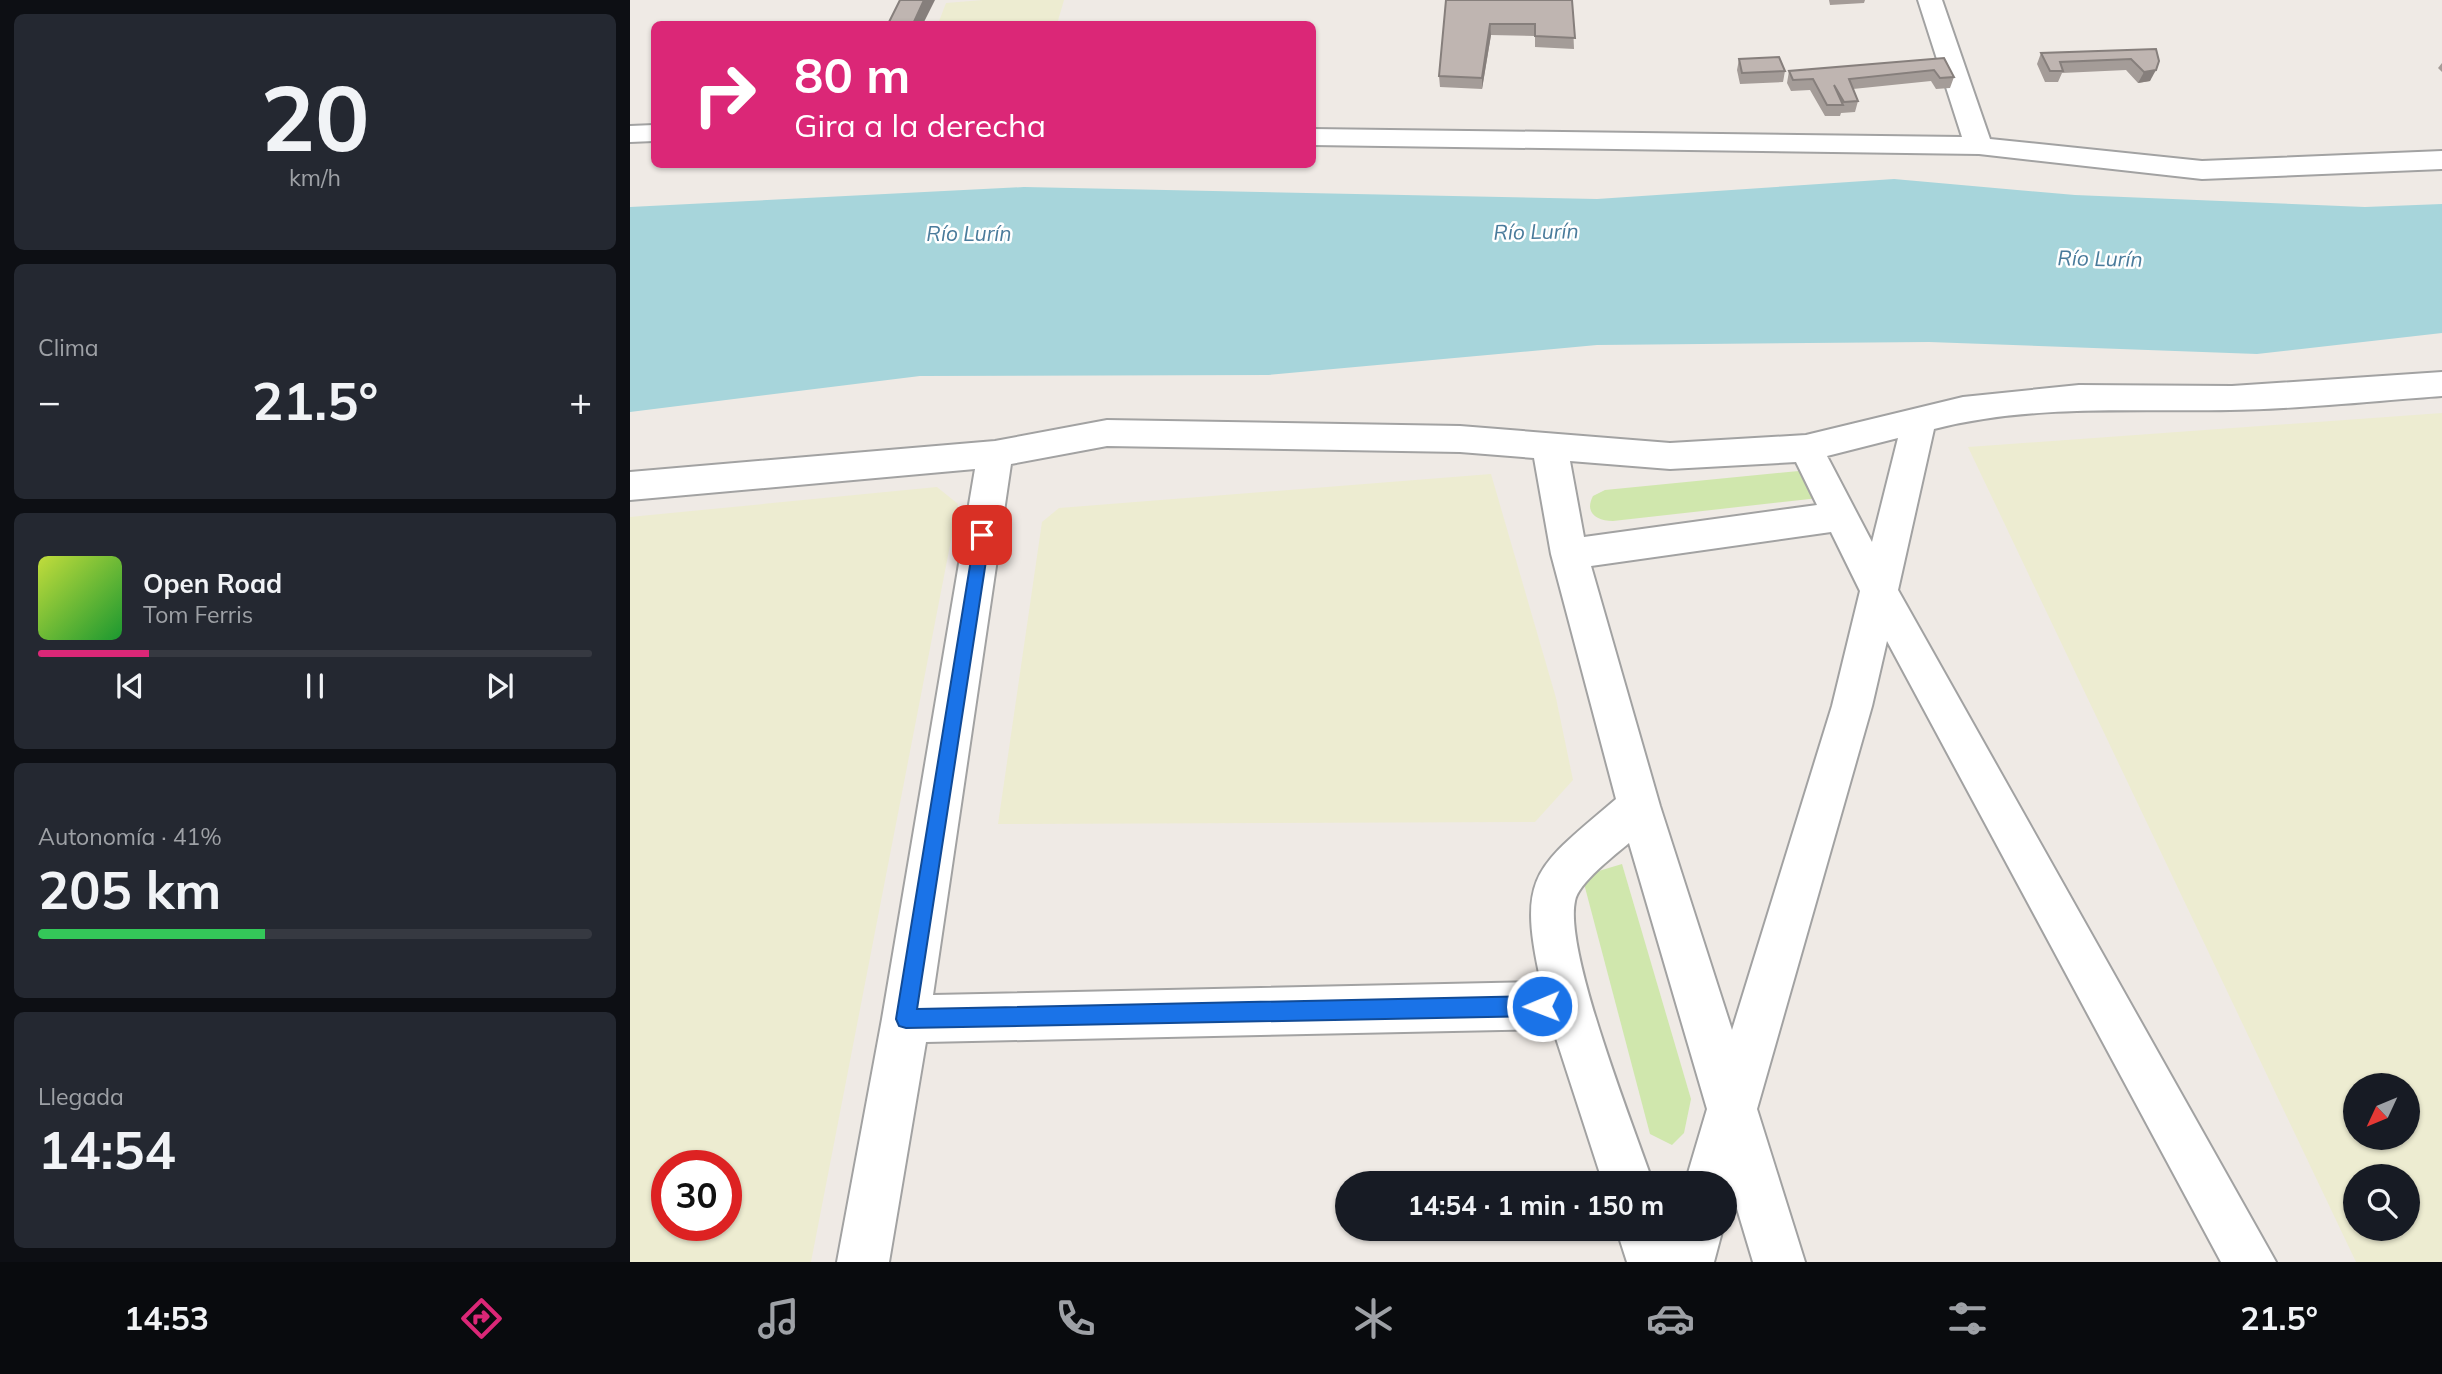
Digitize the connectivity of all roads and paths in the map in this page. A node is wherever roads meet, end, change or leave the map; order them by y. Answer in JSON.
{"nodes":[{"id":1,"x":1930,"y":0,"type":"edge"},
{"id":2,"x":651,"y":133,"type":"edge"},
{"id":3,"x":630,"y":134,"type":"edge"},
{"id":4,"x":1316,"y":136,"type":"edge"},
{"id":5,"x":1979,"y":146,"type":"junction"},
{"id":6,"x":2442,"y":160,"type":"edge"},
{"id":7,"x":2442,"y":384,"type":"edge"},
{"id":8,"x":1919,"y":421,"type":"junction"},
{"id":9,"x":1806,"y":448,"type":"junction"},
{"id":10,"x":1550,"y":449,"type":"junction"},
{"id":11,"x":995,"y":454,"type":"junction"},
{"id":12,"x":630,"y":486,"type":"edge"},
{"id":13,"x":1841,"y":516,"type":"junction"},
{"id":14,"x":1569,"y":554,"type":"junction"},
{"id":15,"x":1878,"y":589,"type":"junction"},
{"id":16,"x":1639,"y":806,"type":"junction"},
{"id":17,"x":1570,"y":1005,"type":"junction"},
{"id":18,"x":906,"y":1019,"type":"junction"},
{"id":19,"x":1730,"y":1110,"type":"junction"},
{"id":20,"x":1624,"y":1171,"type":"edge"},
{"id":21,"x":1713,"y":1171,"type":"edge"},
{"id":22,"x":1646,"y":1241,"type":"edge"},
{"id":23,"x":1694,"y":1241,"type":"edge"},
{"id":24,"x":863,"y":1262,"type":"edge"},
{"id":25,"x":1653,"y":1262,"type":"edge"},
{"id":26,"x":1688,"y":1262,"type":"edge"},
{"id":27,"x":1779,"y":1262,"type":"edge"},
{"id":28,"x":2250,"y":1262,"type":"edge"}],
"edges":[{"from":1,"to":5,"type":"street"},
{"from":2,"to":3,"type":"street"},
{"from":4,"to":5,"type":"street"},
{"from":5,"to":6,"type":"street"},
{"from":7,"to":8,"type":"street"},
{"from":8,"to":9,"type":"street"},
{"from":8,"to":15,"type":"street"},
{"from":9,"to":10,"type":"street"},
{"from":9,"to":13,"type":"street"},
{"from":10,"to":11,"type":"street"},
{"from":10,"to":14,"type":"street"},
{"from":11,"to":12,"type":"street"},
{"from":11,"to":18,"type":"street"},
{"from":13,"to":14,"type":"street"},
{"from":13,"to":15,"type":"street"},
{"from":14,"to":16,"type":"street"},
{"from":15,"to":19,"type":"street"},
{"from":15,"to":28,"type":"street"},
{"from":16,"to":17,"type":"street"},
{"from":16,"to":19,"type":"street"},
{"from":17,"to":18,"type":"street"},
{"from":17,"to":20,"type":"street"},
{"from":18,"to":24,"type":"street"},
{"from":19,"to":21,"type":"street"},
{"from":19,"to":27,"type":"street"},
{"from":22,"to":25,"type":"street"},
{"from":23,"to":26,"type":"street"}]}
